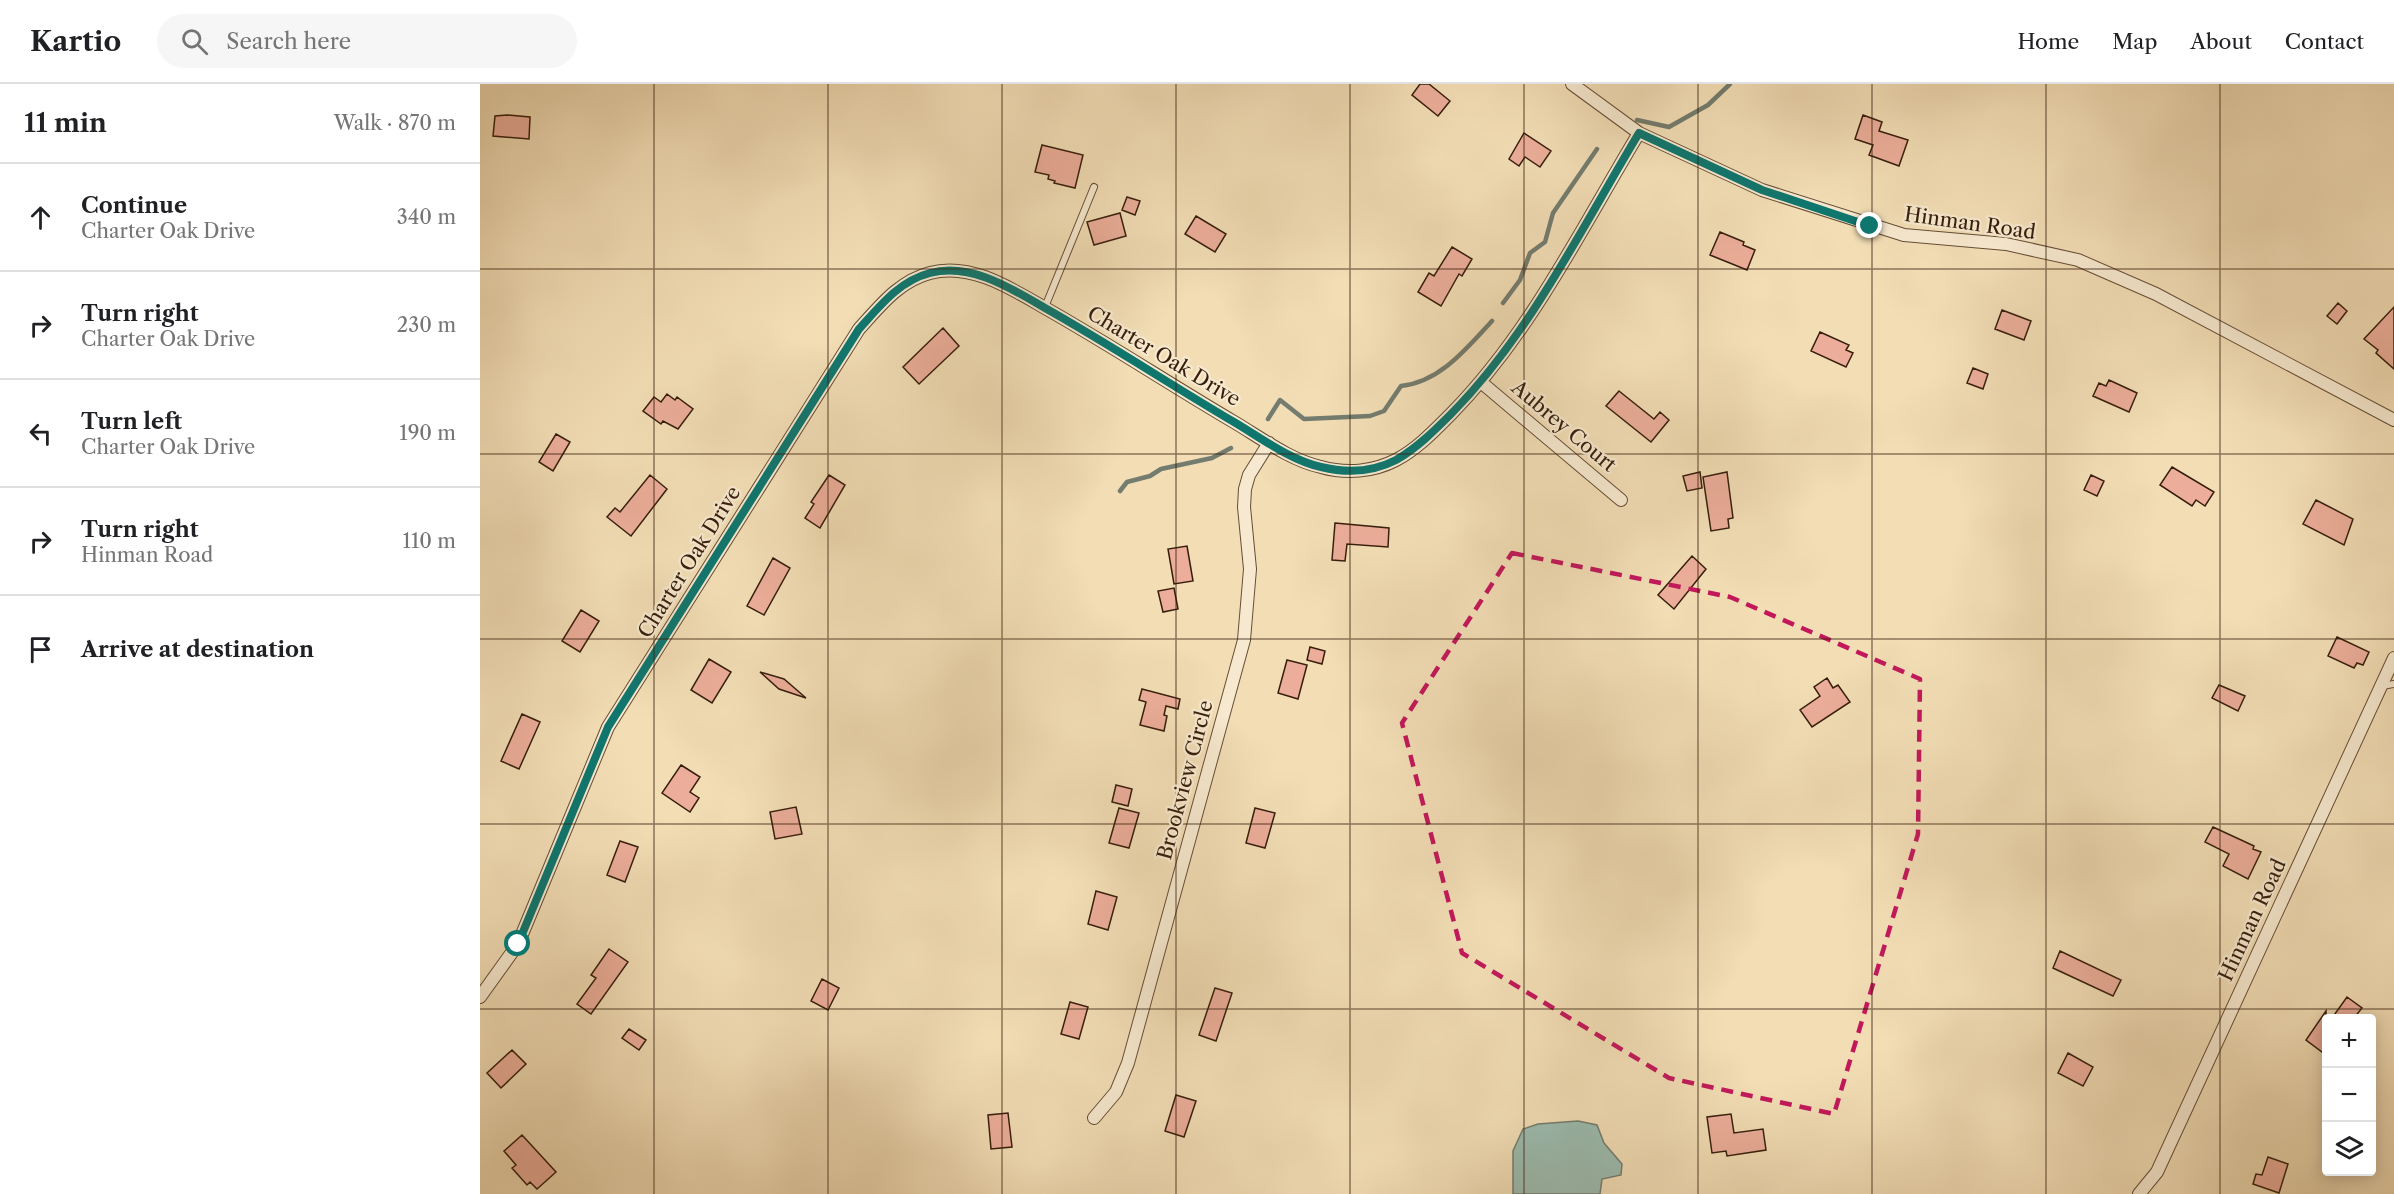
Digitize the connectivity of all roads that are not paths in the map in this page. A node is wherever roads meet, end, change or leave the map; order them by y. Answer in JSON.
{"nodes":[{"id":1,"x":1572,"y":84,"type":"edge"},
{"id":2,"x":1639,"y":133,"type":"junction"},
{"id":3,"x":1094,"y":187,"type":"dead end"},
{"id":4,"x":1045,"y":308,"type":"junction"},
{"id":5,"x":1482,"y":383,"type":"junction"},
{"id":6,"x":2394,"y":420,"type":"edge"},
{"id":7,"x":1269,"y":443,"type":"junction"},
{"id":8,"x":1621,"y":500,"type":"dead end"},
{"id":9,"x":2394,"y":658,"type":"edge"},
{"id":10,"x":2388,"y":685,"type":"edge"},
{"id":11,"x":480,"y":997,"type":"edge"},
{"id":12,"x":1094,"y":1118,"type":"dead end"},
{"id":13,"x":2139,"y":1194,"type":"edge"}],
"edges":[{"from":1,"to":2,"type":"street","name":"Hinman Road"},
{"from":2,"to":5,"type":"street","name":"Charter Oak Drive"},
{"from":2,"to":6,"type":"street","name":"Hinman Road"},
{"from":3,"to":4,"type":"lane"},
{"from":4,"to":7,"type":"street","name":"Charter Oak Drive"},
{"from":4,"to":11,"type":"street","name":"Charter Oak Drive"},
{"from":5,"to":7,"type":"street","name":"Charter Oak Drive"},
{"from":5,"to":8,"type":"street","name":"Aubrey Court"},
{"from":7,"to":12,"type":"street","name":"Brookview Circle"},
{"from":9,"to":10,"type":"street","name":"Hinman Road"},
{"from":10,"to":13,"type":"street","name":"Hinman Road"}]}
